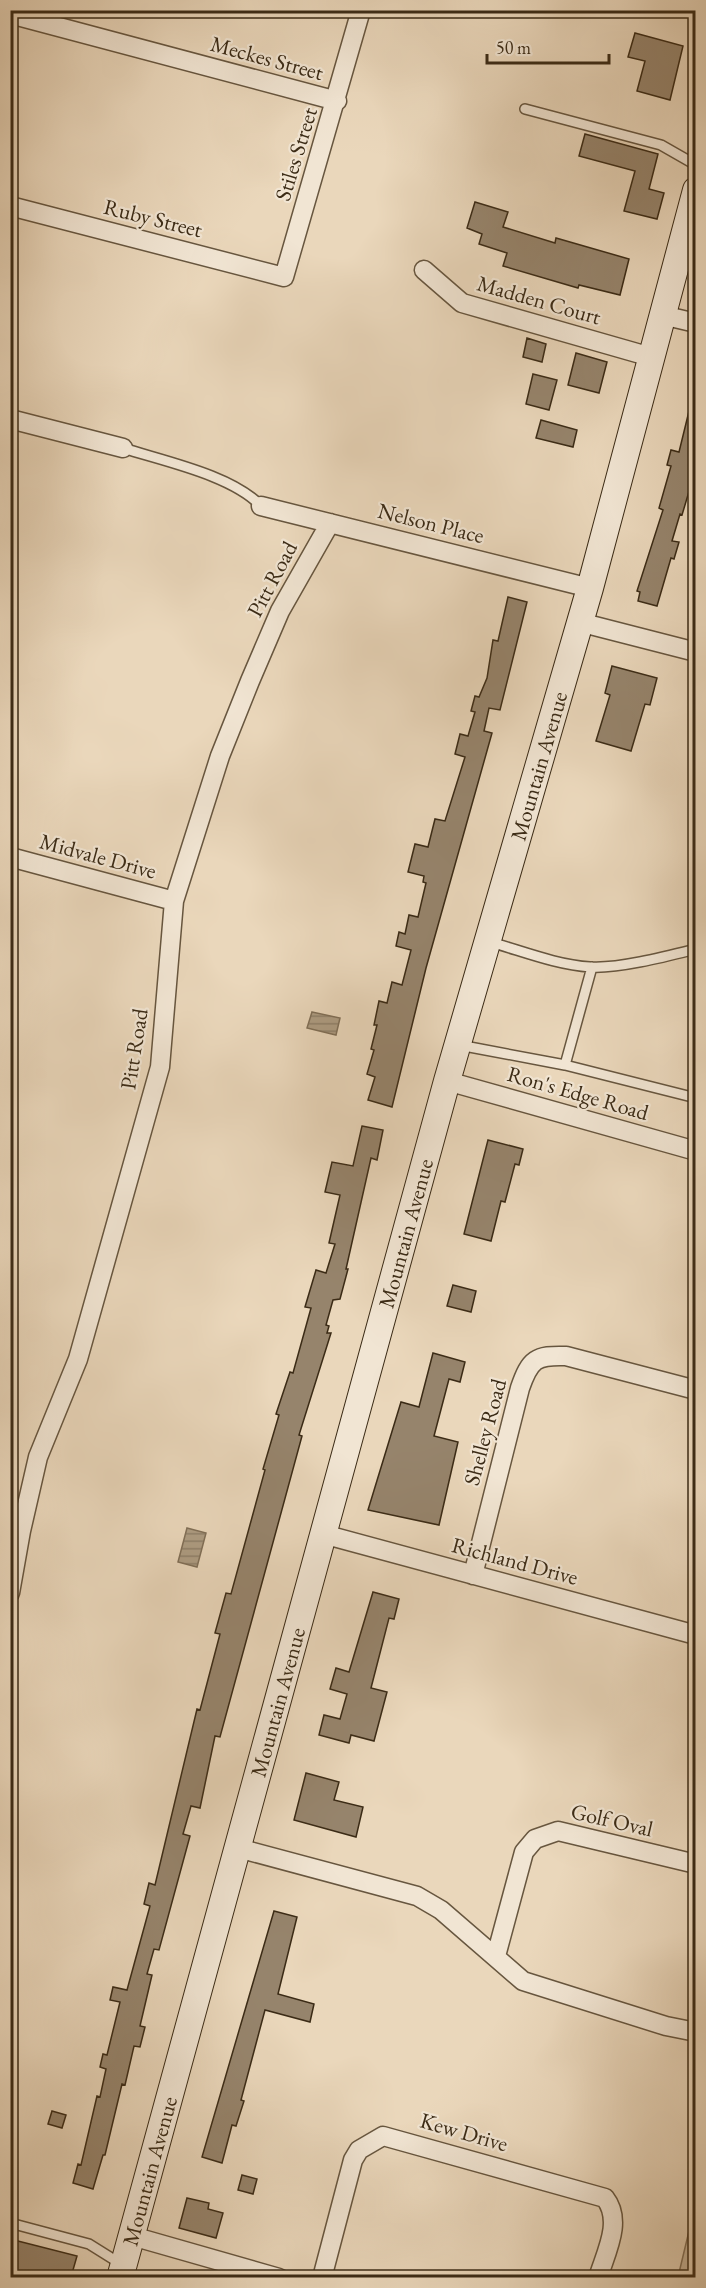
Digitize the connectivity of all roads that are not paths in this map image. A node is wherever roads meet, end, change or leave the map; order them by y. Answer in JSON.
{"nodes":[{"id":1,"x":361,"y":10,"type":"edge"},
{"id":2,"x":10,"y":14,"type":"edge"},
{"id":3,"x":337,"y":101,"type":"junction"},
{"id":4,"x":525,"y":109,"type":"dead end"},
{"id":5,"x":696,"y":165,"type":"edge"},
{"id":6,"x":696,"y":190,"type":"edge"},
{"id":7,"x":10,"y":206,"type":"edge"},
{"id":8,"x":424,"y":270,"type":"dead end"},
{"id":9,"x":284,"y":277,"type":"joint"},
{"id":10,"x":662,"y":315,"type":"junction"},
{"id":11,"x":696,"y":323,"type":"edge"},
{"id":12,"x":651,"y":357,"type":"junction"},
{"id":13,"x":10,"y":419,"type":"edge"},
{"id":14,"x":123,"y":448,"type":"joint"},
{"id":15,"x":261,"y":506,"type":"joint"},
{"id":16,"x":330,"y":523,"type":"junction"},
{"id":17,"x":590,"y":588,"type":"junction"},
{"id":18,"x":579,"y":622,"type":"junction"},
{"id":19,"x":696,"y":652,"type":"edge"},
{"id":20,"x":10,"y":857,"type":"edge"},
{"id":21,"x":174,"y":901,"type":"junction"},
{"id":22,"x":487,"y":941,"type":"junction"},
{"id":23,"x":696,"y":949,"type":"edge"},
{"id":24,"x":592,"y":967,"type":"junction"},
{"id":25,"x":457,"y":1045,"type":"junction"},
{"id":26,"x":565,"y":1065,"type":"junction"},
{"id":27,"x":447,"y":1081,"type":"junction"},
{"id":28,"x":696,"y":1098,"type":"edge"},
{"id":29,"x":696,"y":1151,"type":"edge"},
{"id":30,"x":696,"y":1390,"type":"edge"},
{"id":31,"x":323,"y":1534,"type":"junction"},
{"id":32,"x":473,"y":1575,"type":"junction"},
{"id":33,"x":10,"y":1593,"type":"edge"},
{"id":34,"x":696,"y":1635,"type":"edge"},
{"id":35,"x":238,"y":1848,"type":"junction"},
{"id":36,"x":696,"y":1864,"type":"edge"},
{"id":37,"x":496,"y":1956,"type":"junction"},
{"id":38,"x":696,"y":2032,"type":"edge"},
{"id":39,"x":10,"y":2223,"type":"edge"},
{"id":40,"x":132,"y":2236,"type":"junction"},
{"id":41,"x":122,"y":2271,"type":"edge"},
{"id":42,"x":279,"y":2277,"type":"edge"},
{"id":43,"x":322,"y":2277,"type":"edge"},
{"id":44,"x":598,"y":2277,"type":"edge"}],
"edges":[{"from":1,"to":3,"type":"street","name":"Stiles Street"},
{"from":2,"to":3,"type":"street","name":"Meckes Street"},
{"from":3,"to":9,"type":"street","name":"Stiles Street"},
{"from":4,"to":5,"type":"lane"},
{"from":6,"to":10,"type":"street","name":"Mountain Avenue"},
{"from":7,"to":9,"type":"street","name":"Ruby Street"},
{"from":8,"to":12,"type":"street","name":"Madden Court"},
{"from":10,"to":11,"type":"street"},
{"from":10,"to":12,"type":"street","name":"Mountain Avenue"},
{"from":12,"to":17,"type":"street","name":"Mountain Avenue"},
{"from":13,"to":14,"type":"street"},
{"from":14,"to":15,"type":"lane"},
{"from":15,"to":16,"type":"street","name":"Nelson Place"},
{"from":16,"to":17,"type":"street","name":"Nelson Place"},
{"from":16,"to":21,"type":"street","name":"Pitt Road"},
{"from":17,"to":18,"type":"street","name":"Mountain Avenue"},
{"from":18,"to":19,"type":"street"},
{"from":18,"to":22,"type":"street","name":"Mountain Avenue"},
{"from":20,"to":21,"type":"street","name":"Midvale Drive"},
{"from":21,"to":33,"type":"street","name":"Pitt Road"},
{"from":22,"to":24,"type":"lane"},
{"from":22,"to":25,"type":"street","name":"Mountain Avenue"},
{"from":23,"to":24,"type":"lane"},
{"from":24,"to":26,"type":"lane"},
{"from":25,"to":26,"type":"lane"},
{"from":25,"to":27,"type":"street","name":"Mountain Avenue"},
{"from":26,"to":28,"type":"lane"},
{"from":27,"to":29,"type":"street","name":"Ron's Edge Road"},
{"from":27,"to":31,"type":"street","name":"Mountain Avenue"},
{"from":30,"to":32,"type":"street","name":"Shelley Road"},
{"from":31,"to":32,"type":"street","name":"Richland Drive"},
{"from":31,"to":35,"type":"street","name":"Mountain Avenue"},
{"from":32,"to":34,"type":"street","name":"Richland Drive"},
{"from":35,"to":37,"type":"street"},
{"from":35,"to":40,"type":"street","name":"Mountain Avenue"},
{"from":36,"to":37,"type":"street","name":"Golf Oval"},
{"from":37,"to":38,"type":"street"},
{"from":39,"to":41,"type":"lane"},
{"from":40,"to":41,"type":"street","name":"Mountain Avenue"},
{"from":40,"to":42,"type":"street"},
{"from":43,"to":44,"type":"street","name":"Kew Drive"}]}
